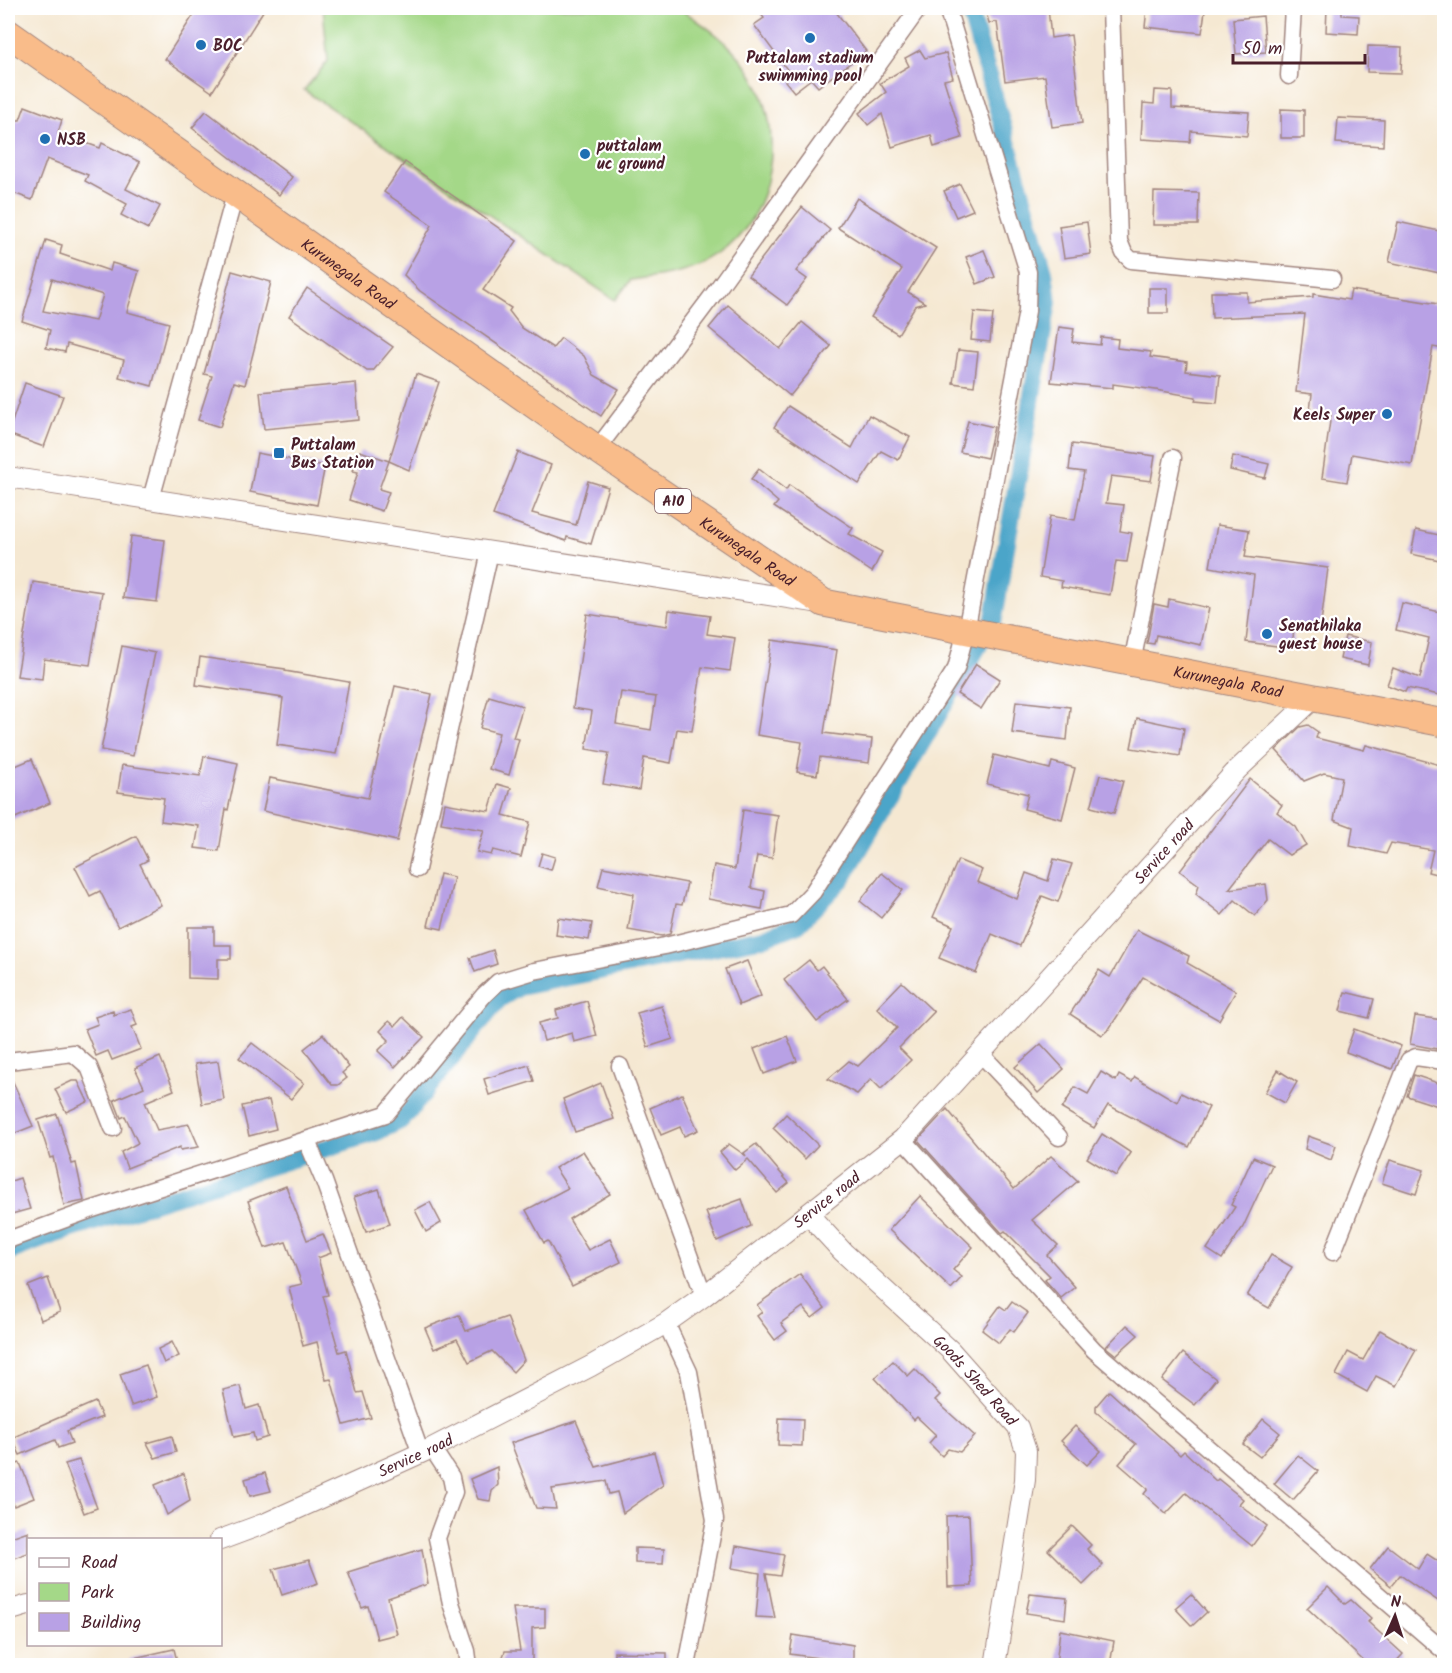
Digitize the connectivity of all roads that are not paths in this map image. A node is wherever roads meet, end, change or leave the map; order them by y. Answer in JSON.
{"nodes":[{"id":1,"x":919,"y":8,"type":"edge"},
{"id":2,"x":946,"y":8,"type":"edge"},
{"id":3,"x":1111,"y":8,"type":"edge"},
{"id":4,"x":1293,"y":8,"type":"edge"},
{"id":5,"x":8,"y":33,"type":"edge"},
{"id":6,"x":1289,"y":76,"type":"dead end"},
{"id":7,"x":236,"y":191,"type":"junction"},
{"id":8,"x":1332,"y":279,"type":"dead end"},
{"id":9,"x":597,"y":449,"type":"junction"},
{"id":10,"x":1173,"y":458,"type":"dead end"},
{"id":11,"x":8,"y":477,"type":"edge"},
{"id":12,"x":151,"y":499,"type":"junction"},
{"id":13,"x":490,"y":552,"type":"junction"},
{"id":14,"x":824,"y":603,"type":"junction"},
{"id":15,"x":966,"y":631,"type":"junction"},
{"id":16,"x":1132,"y":663,"type":"junction"},
{"id":17,"x":1313,"y":699,"type":"junction"},
{"id":18,"x":1444,"y":723,"type":"edge"},
{"id":19,"x":417,"y":869,"type":"dead end"},
{"id":20,"x":980,"y":1053,"type":"junction"},
{"id":21,"x":8,"y":1061,"type":"edge"},
{"id":22,"x":1444,"y":1061,"type":"edge"},
{"id":23,"x":620,"y":1066,"type":"dead end"},
{"id":24,"x":113,"y":1128,"type":"dead end"},
{"id":25,"x":1059,"y":1137,"type":"dead end"},
{"id":26,"x":903,"y":1139,"type":"junction"},
{"id":27,"x":308,"y":1143,"type":"junction"},
{"id":28,"x":808,"y":1214,"type":"junction"},
{"id":29,"x":8,"y":1240,"type":"edge"},
{"id":30,"x":1333,"y":1252,"type":"dead end"},
{"id":31,"x":704,"y":1296,"type":"junction"},
{"id":32,"x":666,"y":1323,"type":"junction"},
{"id":33,"x":426,"y":1451,"type":"junction"},
{"id":34,"x":222,"y":1538,"type":"edge"},
{"id":35,"x":27,"y":1605,"type":"edge"},
{"id":36,"x":8,"y":1611,"type":"edge"},
{"id":37,"x":1444,"y":1651,"type":"edge"},
{"id":38,"x":1000,"y":1661,"type":"edge"},
{"id":39,"x":469,"y":1665,"type":"edge"},
{"id":40,"x":687,"y":1665,"type":"edge"}],
"edges":[{"from":1,"to":9,"type":"street"},
{"from":2,"to":15,"type":"street"},
{"from":3,"to":8,"type":"street"},
{"from":4,"to":6,"type":"street"},
{"from":5,"to":7,"type":"highway","name":"Kurunegala Road","number":"A10"},
{"from":7,"to":9,"type":"highway","name":"Kurunegala Road","number":"A10"},
{"from":7,"to":12,"type":"street"},
{"from":9,"to":14,"type":"highway","name":"Kurunegala Road","number":"A10"},
{"from":10,"to":16,"type":"street"},
{"from":11,"to":12,"type":"street"},
{"from":12,"to":13,"type":"street"},
{"from":13,"to":14,"type":"street"},
{"from":13,"to":19,"type":"street"},
{"from":14,"to":15,"type":"highway","name":"Kurunegala Road","number":"A10"},
{"from":15,"to":16,"type":"highway","name":"Kurunegala Road","number":"A10"},
{"from":15,"to":27,"type":"street"},
{"from":16,"to":17,"type":"highway","name":"Kurunegala Road","number":"A10"},
{"from":17,"to":18,"type":"highway","name":"Kurunegala Road","number":"A10"},
{"from":17,"to":20,"type":"street","name":"Service road"},
{"from":20,"to":25,"type":"street"},
{"from":20,"to":26,"type":"street","name":"Service road"},
{"from":21,"to":24,"type":"street"},
{"from":22,"to":30,"type":"street"},
{"from":23,"to":31,"type":"street"},
{"from":26,"to":28,"type":"street","name":"Service road"},
{"from":26,"to":37,"type":"street"},
{"from":27,"to":29,"type":"street"},
{"from":27,"to":33,"type":"street"},
{"from":28,"to":31,"type":"street","name":"Service road"},
{"from":28,"to":38,"type":"street","name":"Goods Shed Road"},
{"from":31,"to":32,"type":"street","name":"Service road"},
{"from":32,"to":33,"type":"street","name":"Service road"},
{"from":32,"to":40,"type":"street"},
{"from":33,"to":34,"type":"street","name":"Service road"},
{"from":33,"to":39,"type":"street"},
{"from":35,"to":36,"type":"street"}]}
